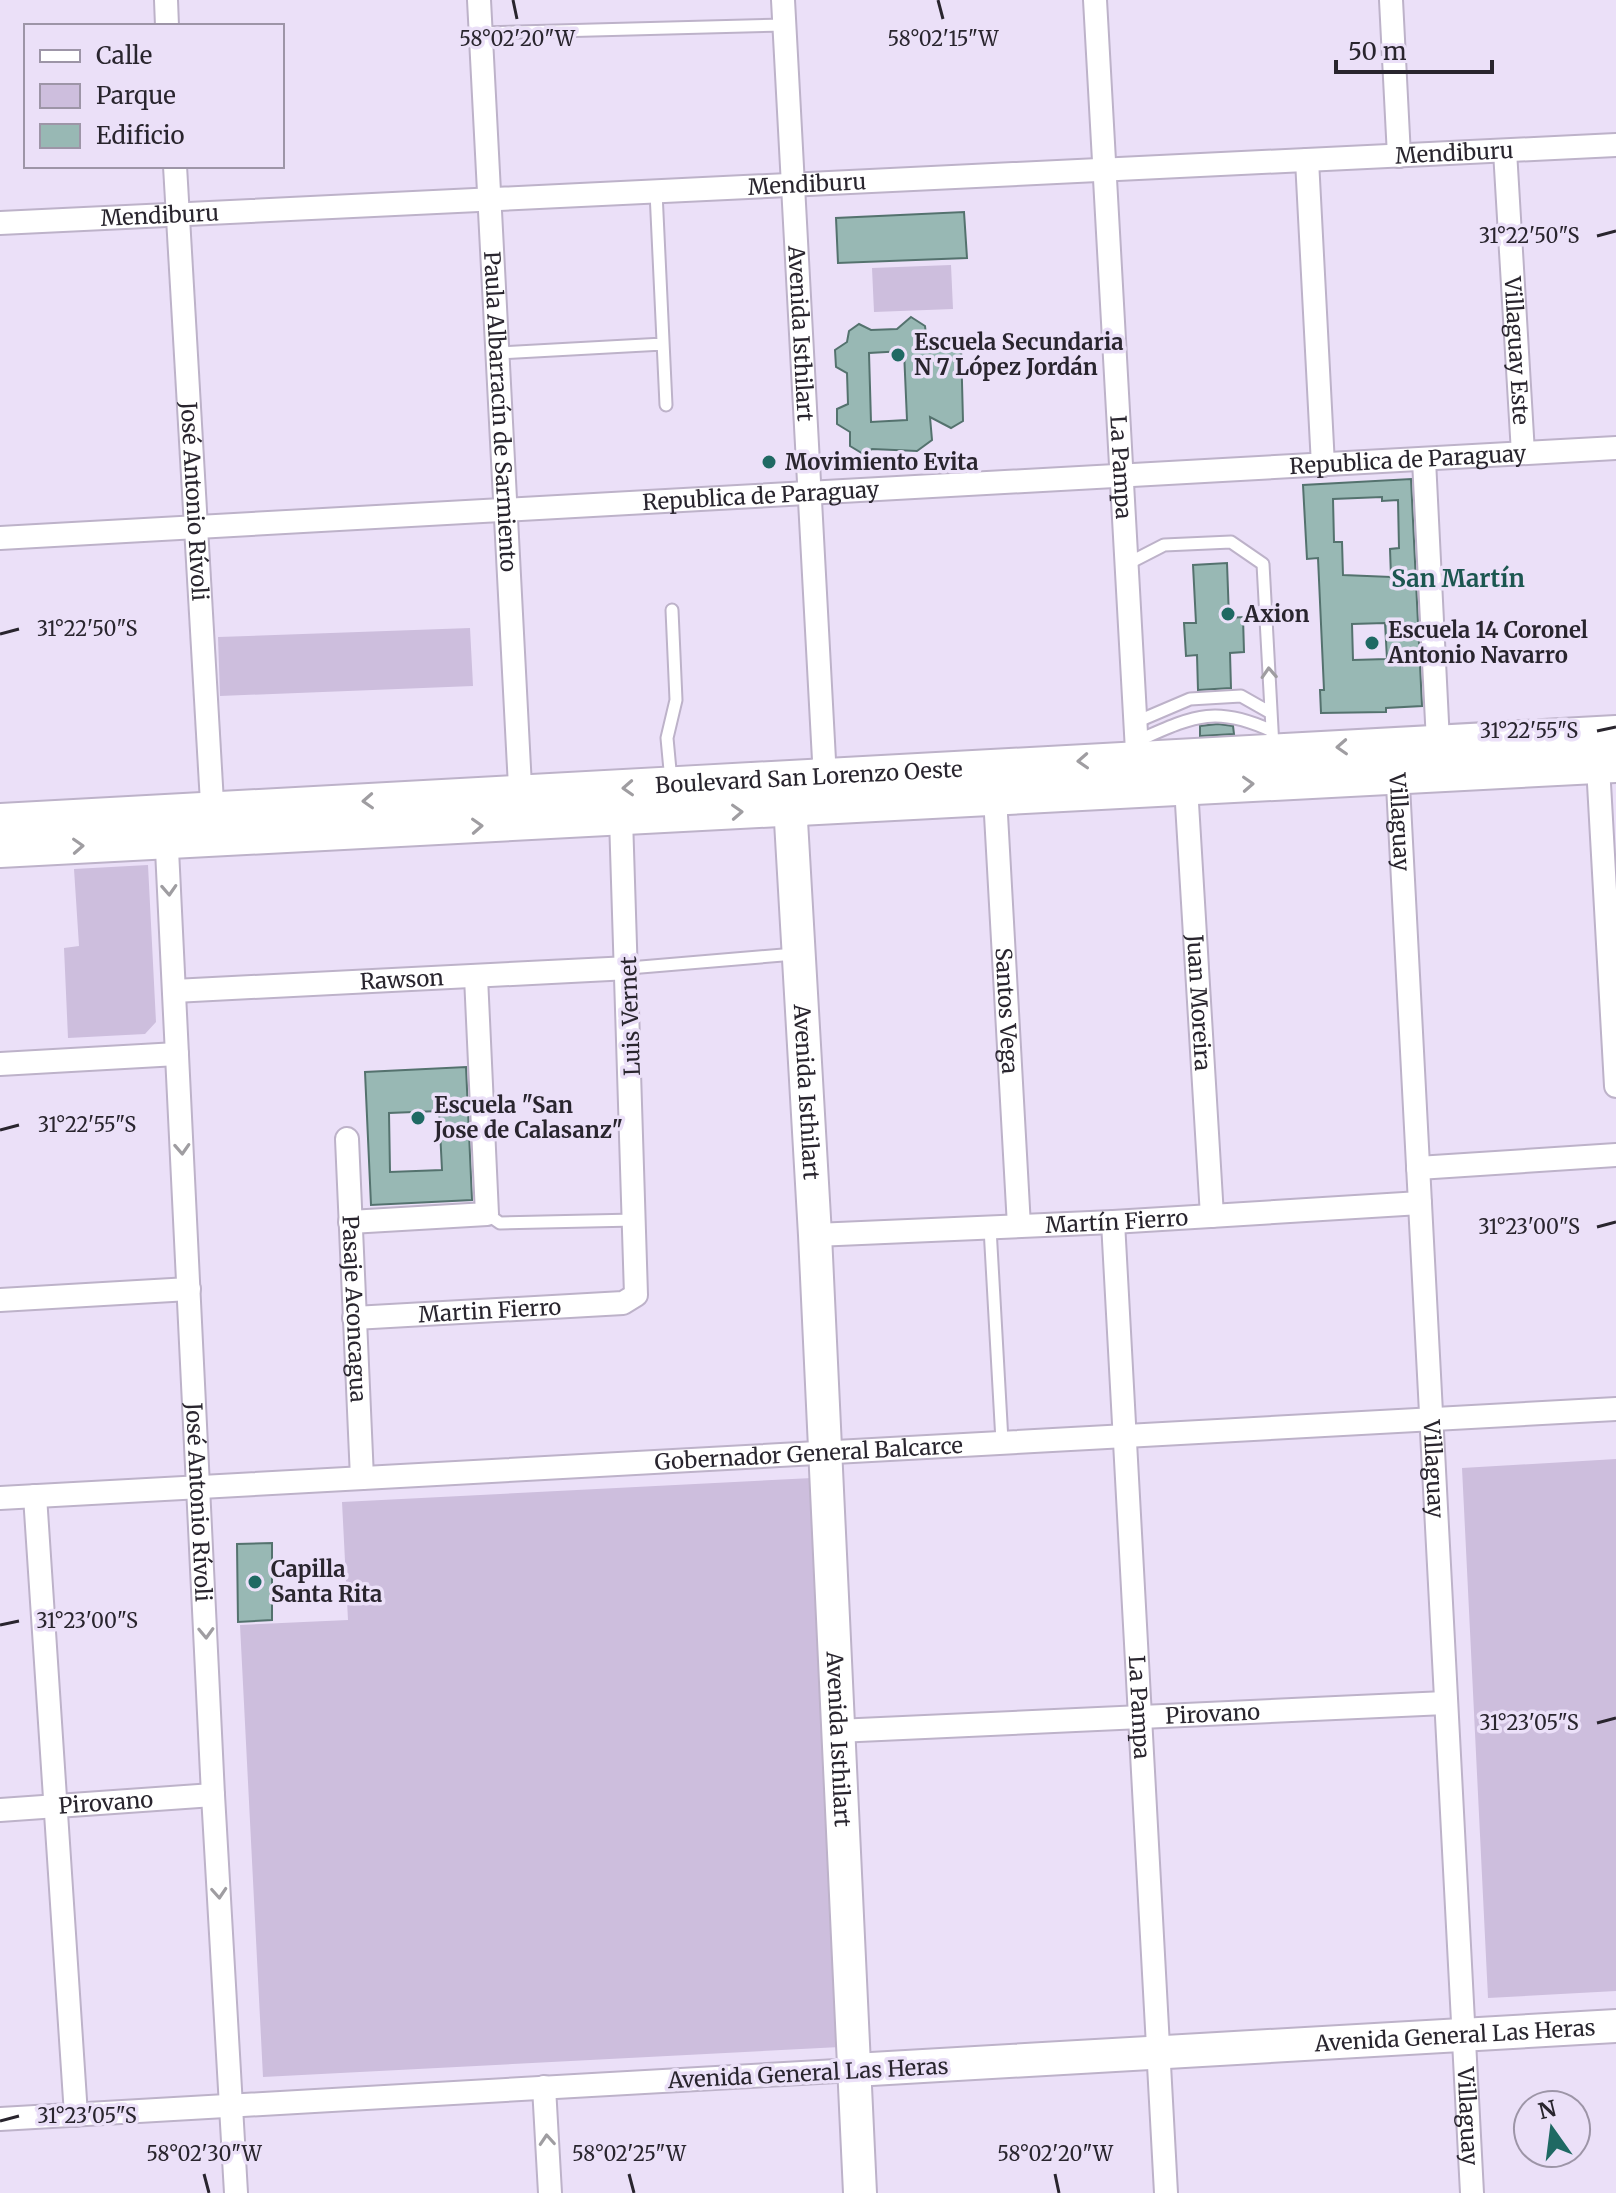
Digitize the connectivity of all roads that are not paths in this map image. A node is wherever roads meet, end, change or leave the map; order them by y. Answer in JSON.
{"nodes":[{"id":1,"x":166,"y":0,"type":"edge"},
{"id":2,"x":479,"y":0,"type":"edge"},
{"id":3,"x":783,"y":0,"type":"edge"},
{"id":4,"x":1095,"y":0,"type":"edge"},
{"id":5,"x":1391,"y":0,"type":"edge"},
{"id":6,"x":167,"y":24,"type":"edge"},
{"id":7,"x":785,"y":25,"type":"junction"},
{"id":8,"x":480,"y":33,"type":"junction"},
{"id":9,"x":1616,"y":145,"type":"edge"},
{"id":10,"x":1505,"y":151,"type":"junction"},
{"id":11,"x":1399,"y":156,"type":"junction"},
{"id":12,"x":1307,"y":160,"type":"junction"},
{"id":13,"x":175,"y":168,"type":"edge"},
{"id":14,"x":1104,"y":172,"type":"junction"},
{"id":15,"x":793,"y":184,"type":"junction"},
{"id":16,"x":656,"y":192,"type":"junction"},
{"id":17,"x":491,"y":200,"type":"junction"},
{"id":18,"x":178,"y":214,"type":"junction"},
{"id":19,"x":0,"y":223,"type":"edge"},
{"id":20,"x":663,"y":344,"type":"junction"},
{"id":21,"x":497,"y":353,"type":"junction"},
{"id":22,"x":666,"y":405,"type":"dead end"},
{"id":23,"x":1616,"y":448,"type":"edge"},
{"id":24,"x":1523,"y":453,"type":"junction"},
{"id":25,"x":1424,"y":460,"type":"junction"},
{"id":26,"x":1323,"y":465,"type":"junction"},
{"id":27,"x":1121,"y":478,"type":"junction"},
{"id":28,"x":809,"y":495,"type":"junction"},
{"id":29,"x":505,"y":512,"type":"junction"},
{"id":30,"x":195,"y":529,"type":"junction"},
{"id":31,"x":0,"y":538,"type":"edge"},
{"id":32,"x":1126,"y":565,"type":"junction"},
{"id":33,"x":672,"y":610,"type":"dead end"},
{"id":34,"x":1271,"y":713,"type":"junction"},
{"id":35,"x":1616,"y":733,"type":"edge"},
{"id":36,"x":1273,"y":741,"type":"junction"},
{"id":37,"x":1438,"y":742,"type":"junction"},
{"id":38,"x":1137,"y":753,"type":"junction"},
{"id":39,"x":1397,"y":760,"type":"junction"},
{"id":40,"x":1607,"y":765,"type":"edge"},
{"id":41,"x":820,"y":776,"type":"junction"},
{"id":42,"x":671,"y":786,"type":"junction"},
{"id":43,"x":1186,"y":787,"type":"junction"},
{"id":44,"x":995,"y":797,"type":"junction"},
{"id":45,"x":522,"y":808,"type":"junction"},
{"id":46,"x":797,"y":808,"type":"junction"},
{"id":47,"x":621,"y":818,"type":"junction"},
{"id":48,"x":0,"y":821,"type":"edge"},
{"id":49,"x":213,"y":824,"type":"junction"},
{"id":50,"x":166,"y":827,"type":"junction"},
{"id":51,"x":0,"y":850,"type":"edge"},
{"id":52,"x":799,"y":954,"type":"junction"},
{"id":53,"x":629,"y":968,"type":"junction"},
{"id":54,"x":476,"y":977,"type":"junction"},
{"id":55,"x":174,"y":991,"type":"junction"},
{"id":56,"x":177,"y":1054,"type":"junction"},
{"id":57,"x":0,"y":1064,"type":"edge"},
{"id":58,"x":1616,"y":1086,"type":"edge"},
{"id":59,"x":347,"y":1139,"type":"dead end"},
{"id":60,"x":1616,"y":1155,"type":"edge"},
{"id":61,"x":1418,"y":1168,"type":"junction"},
{"id":62,"x":1420,"y":1203,"type":"junction"},
{"id":63,"x":487,"y":1214,"type":"junction"},
{"id":64,"x":1212,"y":1216,"type":"junction"},
{"id":65,"x":635,"y":1220,"type":"junction"},
{"id":66,"x":350,"y":1222,"type":"junction"},
{"id":67,"x":1113,"y":1222,"type":"junction"},
{"id":68,"x":1019,"y":1226,"type":"junction"},
{"id":69,"x":990,"y":1228,"type":"junction"},
{"id":70,"x":815,"y":1235,"type":"junction"},
{"id":71,"x":189,"y":1289,"type":"junction"},
{"id":72,"x":0,"y":1300,"type":"edge"},
{"id":73,"x":623,"y":1303,"type":"joint"},
{"id":74,"x":354,"y":1318,"type":"junction"},
{"id":75,"x":1616,"y":1409,"type":"edge"},
{"id":76,"x":1433,"y":1419,"type":"junction"},
{"id":77,"x":1123,"y":1434,"type":"junction"},
{"id":78,"x":1002,"y":1441,"type":"junction"},
{"id":79,"x":826,"y":1452,"type":"junction"},
{"id":80,"x":362,"y":1478,"type":"junction"},
{"id":81,"x":200,"y":1487,"type":"junction"},
{"id":82,"x":35,"y":1496,"type":"junction"},
{"id":83,"x":0,"y":1498,"type":"edge"},
{"id":84,"x":1445,"y":1703,"type":"junction"},
{"id":85,"x":1138,"y":1717,"type":"junction"},
{"id":86,"x":837,"y":1731,"type":"junction"},
{"id":87,"x":213,"y":1795,"type":"junction"},
{"id":88,"x":56,"y":1807,"type":"junction"},
{"id":89,"x":0,"y":1810,"type":"edge"},
{"id":90,"x":1616,"y":2026,"type":"edge"},
{"id":91,"x":1465,"y":2034,"type":"junction"},
{"id":92,"x":1158,"y":2054,"type":"junction"},
{"id":93,"x":854,"y":2070,"type":"junction"},
{"id":94,"x":544,"y":2087,"type":"junction"},
{"id":95,"x":232,"y":2107,"type":"junction"},
{"id":96,"x":76,"y":2115,"type":"junction"},
{"id":97,"x":0,"y":2119,"type":"edge"},
{"id":98,"x":236,"y":2193,"type":"edge"},
{"id":99,"x":550,"y":2193,"type":"edge"},
{"id":100,"x":860,"y":2193,"type":"edge"},
{"id":101,"x":1166,"y":2193,"type":"edge"},
{"id":102,"x":1472,"y":2193,"type":"edge"}],
"edges":[{"from":1,"to":6,"type":"street"},
{"from":2,"to":8,"type":"street","name":"Paula Albarracín de Sarmiento"},
{"from":3,"to":7,"type":"street","name":"Avenida Isthilart"},
{"from":4,"to":14,"type":"street","name":"La Pampa"},
{"from":5,"to":11,"type":"street"},
{"from":7,"to":8,"type":"lane"},
{"from":7,"to":15,"type":"street","name":"Avenida Isthilart"},
{"from":8,"to":17,"type":"street","name":"Paula Albarracín de Sarmiento"},
{"from":9,"to":10,"type":"street","name":"Mendiburu"},
{"from":10,"to":11,"type":"street","name":"Mendiburu"},
{"from":10,"to":24,"type":"street","name":"Villaguay Este"},
{"from":11,"to":12,"type":"street","name":"Mendiburu"},
{"from":12,"to":14,"type":"street","name":"Mendiburu"},
{"from":12,"to":26,"type":"street"},
{"from":13,"to":18,"type":"street","name":"José Antonio Rívoli"},
{"from":14,"to":15,"type":"street","name":"Mendiburu"},
{"from":14,"to":27,"type":"street","name":"La Pampa"},
{"from":15,"to":16,"type":"street","name":"Mendiburu"},
{"from":15,"to":28,"type":"street","name":"Avenida Isthilart"},
{"from":16,"to":17,"type":"street","name":"Mendiburu"},
{"from":16,"to":20,"type":"lane"},
{"from":17,"to":18,"type":"street","name":"Mendiburu"},
{"from":17,"to":21,"type":"street","name":"Paula Albarracín de Sarmiento"},
{"from":18,"to":19,"type":"street","name":"Mendiburu"},
{"from":18,"to":30,"type":"street","name":"José Antonio Rívoli"},
{"from":20,"to":21,"type":"lane"},
{"from":20,"to":22,"type":"lane"},
{"from":21,"to":29,"type":"street","name":"Paula Albarracín de Sarmiento"},
{"from":23,"to":24,"type":"street","name":"Republica de Paraguay"},
{"from":24,"to":25,"type":"street","name":"Republica de Paraguay"},
{"from":25,"to":26,"type":"street","name":"Republica de Paraguay"},
{"from":25,"to":37,"type":"street"},
{"from":26,"to":27,"type":"street","name":"Republica de Paraguay"},
{"from":27,"to":28,"type":"street","name":"Republica de Paraguay"},
{"from":27,"to":32,"type":"street","name":"La Pampa"},
{"from":28,"to":29,"type":"street","name":"Republica de Paraguay"},
{"from":28,"to":41,"type":"street","name":"Avenida Isthilart"},
{"from":29,"to":30,"type":"street","name":"Republica de Paraguay"},
{"from":29,"to":45,"type":"street","name":"Paula Albarracín de Sarmiento"},
{"from":30,"to":31,"type":"street","name":"Republica de Paraguay"},
{"from":30,"to":49,"type":"street","name":"José Antonio Rívoli"},
{"from":34,"to":32,"type":"lane","one_way":true},
{"from":32,"to":38,"type":"street","name":"La Pampa"},
{"from":33,"to":42,"type":"lane"},
{"from":34,"to":36,"type":"lane"},
{"from":34,"to":38,"type":"lane"},
{"from":35,"to":37,"type":"main road","name":"Boulevard San Lorenzo Oeste"},
{"from":36,"to":38,"type":"main road","name":"Boulevard San Lorenzo Oeste"},
{"from":39,"to":36,"type":"main road","name":"Boulevard San Lorenzo Oeste","one_way":true},
{"from":37,"to":39,"type":"main road","name":"Boulevard San Lorenzo Oeste"},
{"from":38,"to":41,"type":"main road","name":"Boulevard San Lorenzo Oeste","one_way":true},
{"from":38,"to":43,"type":"main road","name":"Boulevard San Lorenzo Oeste"},
{"from":38,"to":44,"type":"main road","name":"Boulevard San Lorenzo Oeste"},
{"from":39,"to":40,"type":"main road","name":"Boulevard San Lorenzo Oeste"},
{"from":43,"to":39,"type":"main road","name":"Boulevard San Lorenzo Oeste","one_way":true},
{"from":39,"to":61,"type":"street","name":"Villaguay"},
{"from":40,"to":58,"type":"street"},
{"from":41,"to":42,"type":"main road","name":"Boulevard San Lorenzo Oeste"},
{"from":41,"to":46,"type":"street","name":"Avenida Isthilart"},
{"from":42,"to":45,"type":"main road","name":"Boulevard San Lorenzo Oeste","one_way":true},
{"from":43,"to":64,"type":"street","name":"Juan Moreira"},
{"from":44,"to":46,"type":"main road","name":"Boulevard San Lorenzo Oeste"},
{"from":44,"to":68,"type":"street","name":"Santos Vega"},
{"from":45,"to":47,"type":"main road","name":"Boulevard San Lorenzo Oeste"},
{"from":45,"to":49,"type":"main road","name":"Boulevard San Lorenzo Oeste"},
{"from":47,"to":46,"type":"main road","name":"Boulevard San Lorenzo Oeste","one_way":true},
{"from":46,"to":52,"type":"street","name":"Avenida Isthilart"},
{"from":47,"to":53,"type":"street","name":"Luis Vernet"},
{"from":48,"to":50,"type":"main road","name":"Boulevard San Lorenzo Oeste"},
{"from":49,"to":50,"type":"main road","name":"Boulevard San Lorenzo Oeste"},
{"from":51,"to":50,"type":"main road","name":"Boulevard San Lorenzo Oeste","one_way":true},
{"from":50,"to":55,"type":"street","name":"José Antonio Rívoli","one_way":true},
{"from":52,"to":53,"type":"lane"},
{"from":52,"to":70,"type":"street","name":"Avenida Isthilart"},
{"from":53,"to":54,"type":"street","name":"Rawson"},
{"from":53,"to":65,"type":"street","name":"Luis Vernet"},
{"from":54,"to":55,"type":"street","name":"Rawson"},
{"from":54,"to":63,"type":"street"},
{"from":55,"to":56,"type":"street","name":"José Antonio Rívoli"},
{"from":56,"to":57,"type":"street"},
{"from":56,"to":71,"type":"street","name":"José Antonio Rívoli","one_way":true},
{"from":59,"to":66,"type":"street","name":"Pasaje Aconcagua"},
{"from":60,"to":61,"type":"street"},
{"from":61,"to":62,"type":"street","name":"Villaguay"},
{"from":62,"to":64,"type":"street","name":"Martín Fierro"},
{"from":62,"to":76,"type":"street","name":"Villaguay"},
{"from":63,"to":65,"type":"lane"},
{"from":63,"to":66,"type":"street"},
{"from":64,"to":67,"type":"street","name":"Martín Fierro"},
{"from":65,"to":73,"type":"street","name":"Luis Vernet"},
{"from":66,"to":74,"type":"street","name":"Pasaje Aconcagua"},
{"from":67,"to":68,"type":"street","name":"Martín Fierro"},
{"from":67,"to":77,"type":"street","name":"La Pampa"},
{"from":68,"to":69,"type":"street","name":"Martín Fierro"},
{"from":69,"to":70,"type":"street","name":"Martín Fierro"},
{"from":69,"to":78,"type":"lane"},
{"from":70,"to":79,"type":"street","name":"Avenida Isthilart"},
{"from":71,"to":72,"type":"street"},
{"from":71,"to":81,"type":"street","name":"José Antonio Rívoli"},
{"from":73,"to":74,"type":"street","name":"Martin Fierro"},
{"from":74,"to":80,"type":"street","name":"Pasaje Aconcagua"},
{"from":75,"to":76,"type":"street","name":"Gobernador General Balcarce"},
{"from":76,"to":77,"type":"street","name":"Gobernador General Balcarce"},
{"from":76,"to":84,"type":"street","name":"Villaguay"},
{"from":77,"to":78,"type":"street","name":"Gobernador General Balcarce"},
{"from":77,"to":85,"type":"street","name":"La Pampa"},
{"from":78,"to":79,"type":"street","name":"Gobernador General Balcarce"},
{"from":79,"to":80,"type":"street","name":"Gobernador General Balcarce"},
{"from":79,"to":86,"type":"street","name":"Avenida Isthilart"},
{"from":80,"to":81,"type":"street","name":"Gobernador General Balcarce"},
{"from":81,"to":82,"type":"street","name":"Gobernador General Balcarce"},
{"from":81,"to":87,"type":"street","name":"José Antonio Rívoli","one_way":true},
{"from":82,"to":83,"type":"street","name":"Gobernador General Balcarce"},
{"from":82,"to":88,"type":"street"},
{"from":84,"to":85,"type":"street","name":"Pirovano"},
{"from":84,"to":91,"type":"street","name":"Villaguay"},
{"from":85,"to":86,"type":"street","name":"Pirovano"},
{"from":85,"to":92,"type":"street","name":"La Pampa"},
{"from":86,"to":93,"type":"street","name":"Avenida Isthilart"},
{"from":87,"to":88,"type":"street","name":"Pirovano"},
{"from":87,"to":95,"type":"street","name":"José Antonio Rívoli","one_way":true},
{"from":88,"to":89,"type":"street","name":"Pirovano"},
{"from":88,"to":96,"type":"street"},
{"from":90,"to":91,"type":"street","name":"Avenida General Las Heras"},
{"from":91,"to":92,"type":"street","name":"Avenida General Las Heras"},
{"from":91,"to":102,"type":"street","name":"Villaguay"},
{"from":92,"to":93,"type":"street","name":"Avenida General Las Heras"},
{"from":92,"to":101,"type":"street","name":"La Pampa"},
{"from":93,"to":94,"type":"street","name":"Avenida General Las Heras"},
{"from":93,"to":100,"type":"street","name":"Avenida Isthilart"},
{"from":94,"to":95,"type":"street","name":"Avenida General Las Heras"},
{"from":99,"to":94,"type":"street","one_way":true},
{"from":95,"to":96,"type":"street","name":"Avenida General Las Heras"},
{"from":95,"to":98,"type":"street","name":"José Antonio Rívoli"},
{"from":96,"to":97,"type":"street","name":"Avenida General Las Heras"}]}
